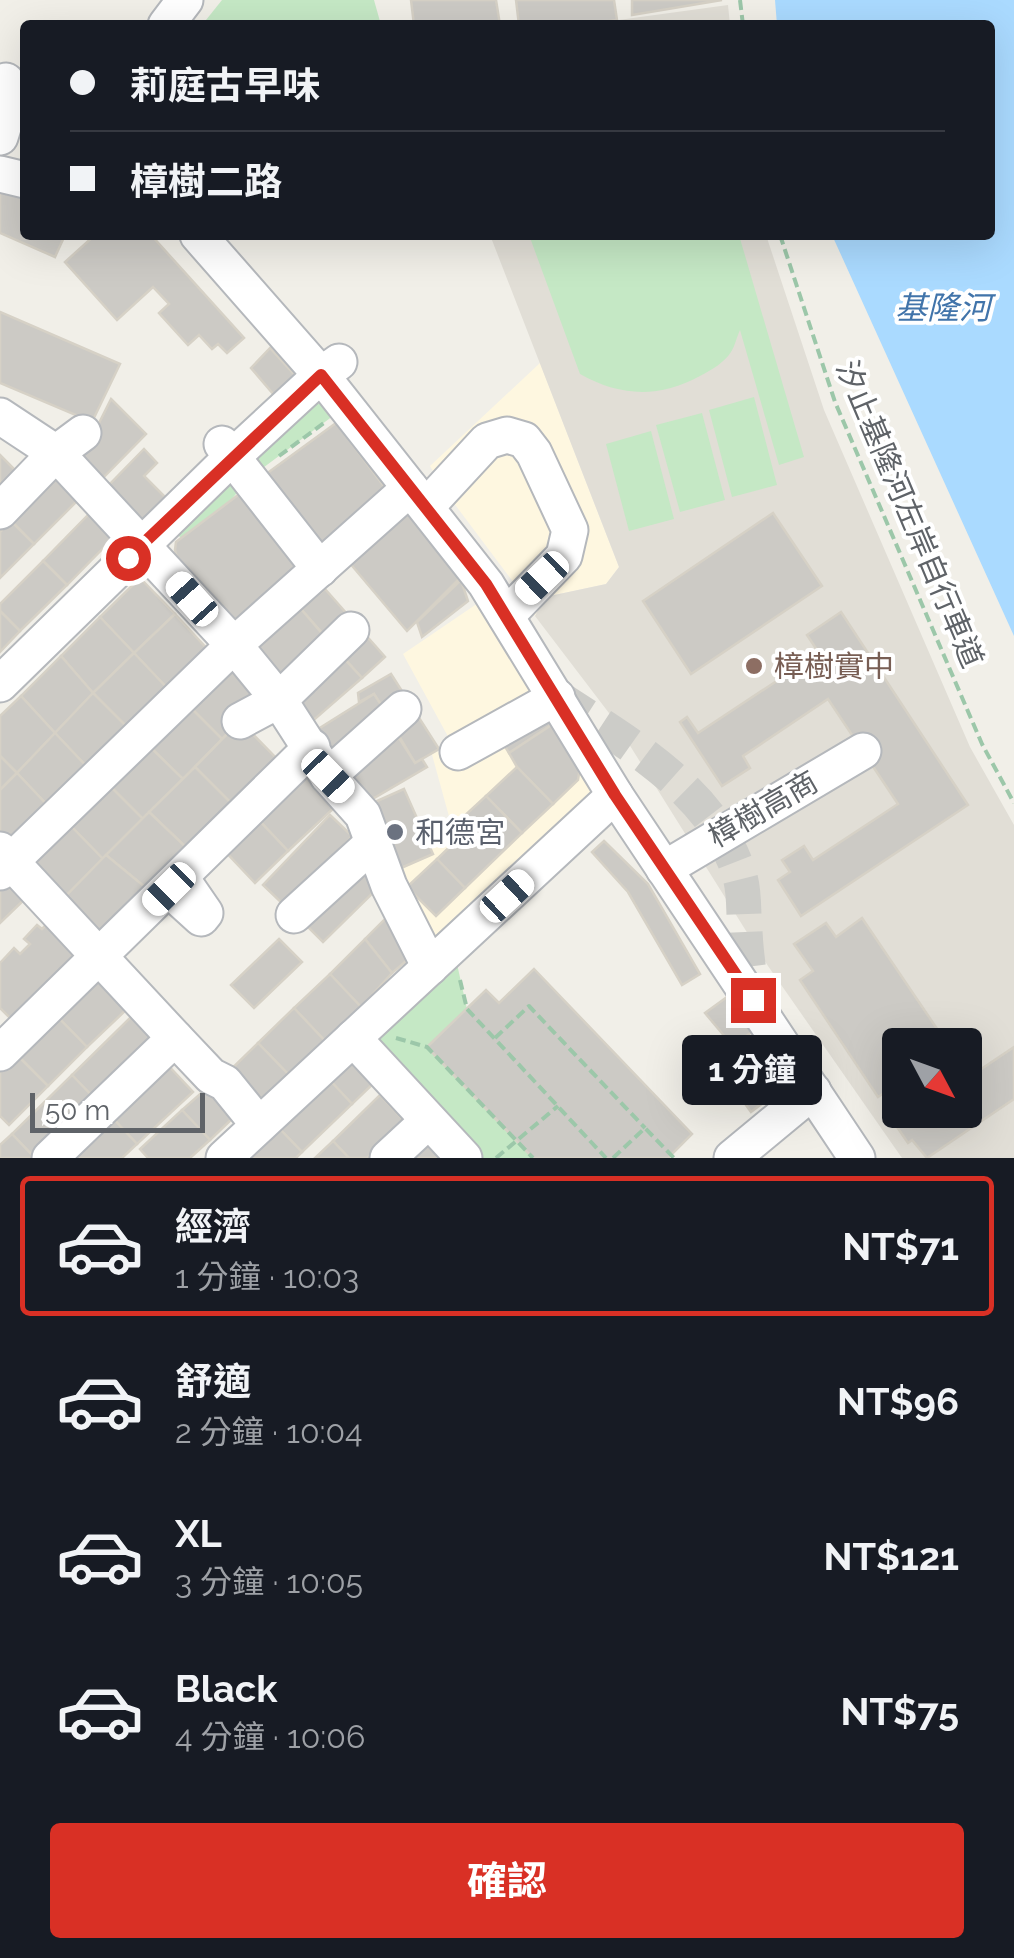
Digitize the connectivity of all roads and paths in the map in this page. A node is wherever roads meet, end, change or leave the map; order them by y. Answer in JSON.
{"nodes":[{"id":1,"x":185,"y":0,"type":"edge"},
{"id":2,"x":170,"y":20,"type":"edge"},
{"id":3,"x":9,"y":97,"type":"edge"},
{"id":4,"x":0,"y":137,"type":"edge"},
{"id":5,"x":203,"y":240,"type":"edge"},
{"id":6,"x":782,"y":240,"type":"edge"},
{"id":7,"x":330,"y":368,"type":"junction"},
{"id":8,"x":0,"y":416,"type":"edge"},
{"id":9,"x":70,"y":443,"type":"junction"},
{"id":10,"x":226,"y":451,"type":"junction"},
{"id":11,"x":418,"y":498,"type":"junction"},
{"id":12,"x":0,"y":510,"type":"edge"},
{"id":13,"x":142,"y":544,"type":"junction"},
{"id":14,"x":320,"y":569,"type":"junction"},
{"id":15,"x":506,"y":616,"type":"junction"},
{"id":16,"x":350,"y":630,"type":"dead end"},
{"id":17,"x":234,"y":644,"type":"junction"},
{"id":18,"x":0,"y":684,"type":"edge"},
{"id":19,"x":557,"y":696,"type":"junction"},
{"id":20,"x":280,"y":700,"type":"junction"},
{"id":21,"x":403,"y":709,"type":"dead end"},
{"id":22,"x":240,"y":721,"type":"dead end"},
{"id":23,"x":458,"y":752,"type":"dead end"},
{"id":24,"x":863,"y":752,"type":"dead end"},
{"id":25,"x":320,"y":762,"type":"junction"},
{"id":26,"x":615,"y":795,"type":"junction"},
{"id":27,"x":1014,"y":803,"type":"edge"},
{"id":28,"x":373,"y":843,"type":"junction"},
{"id":29,"x":4,"y":861,"type":"edge"},
{"id":30,"x":664,"y":869,"type":"junction"},
{"id":31,"x":294,"y":915,"type":"dead end"},
{"id":32,"x":99,"y":958,"type":"junction"},
{"id":33,"x":430,"y":967,"type":"junction"},
{"id":34,"x":467,"y":1009,"type":"dead end"},
{"id":35,"x":358,"y":1034,"type":"junction"},
{"id":36,"x":175,"y":1038,"type":"junction"},
{"id":37,"x":494,"y":1038,"type":"junction"},
{"id":38,"x":0,"y":1053,"type":"edge"},
{"id":39,"x":813,"y":1091,"type":"junction"},
{"id":40,"x":558,"y":1106,"type":"junction"},
{"id":41,"x":428,"y":1121,"type":"junction"},
{"id":42,"x":259,"y":1125,"type":"junction"},
{"id":43,"x":645,"y":1128,"type":"junction"},
{"id":44,"x":516,"y":1141,"type":"junction"},
{"id":45,"x":673,"y":1156,"type":"edge"},
{"id":46,"x":50,"y":1158,"type":"edge"},
{"id":47,"x":224,"y":1158,"type":"edge"},
{"id":48,"x":388,"y":1158,"type":"edge"},
{"id":49,"x":464,"y":1158,"type":"edge"},
{"id":50,"x":496,"y":1158,"type":"edge"},
{"id":51,"x":533,"y":1158,"type":"edge"},
{"id":52,"x":610,"y":1158,"type":"edge"},
{"id":53,"x":732,"y":1158,"type":"edge"},
{"id":54,"x":857,"y":1158,"type":"edge"}],
"edges":[{"from":1,"to":2,"type":"street"},
{"from":3,"to":4,"type":"street"},
{"from":5,"to":7,"type":"street"},
{"from":6,"to":27,"type":"path","name":"汐止基隆河左岸自行車道"},
{"from":7,"to":10,"type":"street"},
{"from":7,"to":11,"type":"street"},
{"from":8,"to":9,"type":"street"},
{"from":9,"to":12,"type":"street"},
{"from":9,"to":13,"type":"street"},
{"from":10,"to":13,"type":"street"},
{"from":10,"to":14,"type":"street"},
{"from":11,"to":14,"type":"street"},
{"from":11,"to":15,"type":"street"},
{"from":11,"to":15,"type":"street"},
{"from":13,"to":17,"type":"street"},
{"from":13,"to":18,"type":"street"},
{"from":14,"to":17,"type":"street"},
{"from":15,"to":19,"type":"street"},
{"from":16,"to":20,"type":"street"},
{"from":17,"to":20,"type":"street"},
{"from":17,"to":29,"type":"street"},
{"from":19,"to":23,"type":"street"},
{"from":19,"to":26,"type":"street"},
{"from":20,"to":22,"type":"street"},
{"from":20,"to":25,"type":"street"},
{"from":21,"to":25,"type":"street"},
{"from":24,"to":30,"type":"street","name":"樟樹高商"},
{"from":25,"to":28,"type":"street"},
{"from":25,"to":32,"type":"street"},
{"from":26,"to":30,"type":"street"},
{"from":26,"to":33,"type":"street"},
{"from":28,"to":31,"type":"street"},
{"from":28,"to":33,"type":"street"},
{"from":29,"to":32,"type":"street"},
{"from":30,"to":39,"type":"street"},
{"from":32,"to":36,"type":"street"},
{"from":32,"to":38,"type":"street"},
{"from":33,"to":35,"type":"street"},
{"from":34,"to":37,"type":"path"},
{"from":35,"to":41,"type":"street"},
{"from":35,"to":42,"type":"street"},
{"from":35,"to":44,"type":"path"},
{"from":36,"to":42,"type":"street"},
{"from":36,"to":46,"type":"street"},
{"from":37,"to":40,"type":"path"},
{"from":37,"to":43,"type":"path"},
{"from":39,"to":53,"type":"street"},
{"from":39,"to":54,"type":"street"},
{"from":40,"to":44,"type":"path"},
{"from":40,"to":52,"type":"path"},
{"from":41,"to":48,"type":"street"},
{"from":41,"to":49,"type":"street"},
{"from":42,"to":47,"type":"street"},
{"from":43,"to":45,"type":"path"},
{"from":43,"to":52,"type":"path"},
{"from":44,"to":50,"type":"path"},
{"from":44,"to":51,"type":"path"}]}
